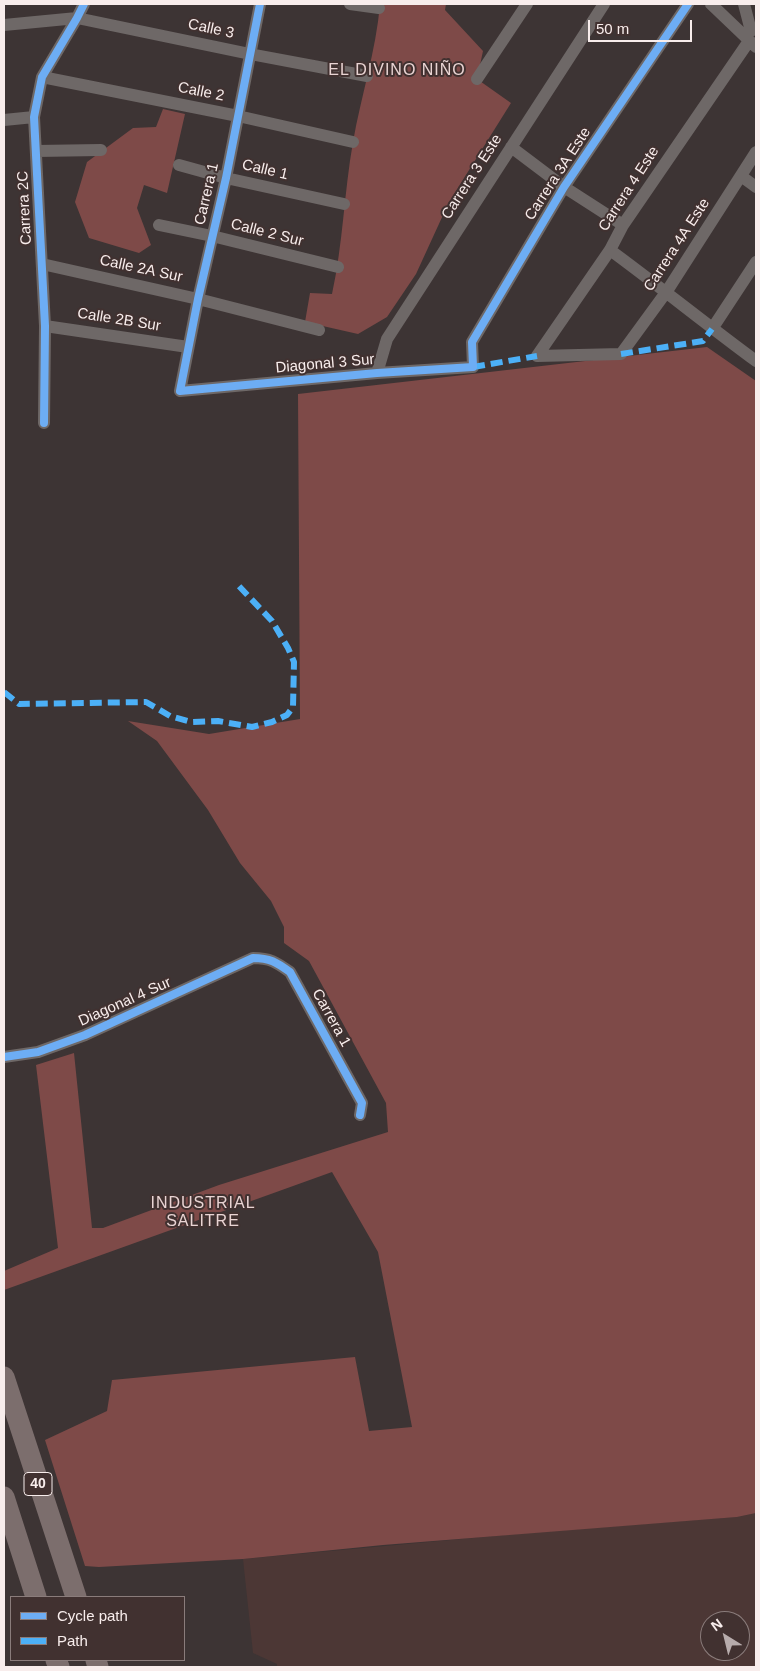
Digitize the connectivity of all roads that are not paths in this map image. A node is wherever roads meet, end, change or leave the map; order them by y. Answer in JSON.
{"nodes":[{"id":1,"x":84,"y":4,"type":"edge"},
{"id":2,"x":260,"y":4,"type":"edge"},
{"id":3,"x":350,"y":4,"type":"edge"},
{"id":4,"x":528,"y":4,"type":"edge"},
{"id":5,"x":604,"y":4,"type":"edge"},
{"id":6,"x":688,"y":4,"type":"edge"},
{"id":7,"x":711,"y":4,"type":"edge"},
{"id":8,"x":744,"y":4,"type":"edge"},
{"id":9,"x":379,"y":8,"type":"dead end"},
{"id":10,"x":77,"y":18,"type":"junction"},
{"id":11,"x":4,"y":25,"type":"edge"},
{"id":12,"x":752,"y":40,"type":"edge"},
{"id":13,"x":250,"y":54,"type":"junction"},
{"id":14,"x":367,"y":76,"type":"dead end"},
{"id":15,"x":42,"y":77,"type":"junction"},
{"id":16,"x":477,"y":79,"type":"dead end"},
{"id":17,"x":238,"y":116,"type":"junction"},
{"id":18,"x":34,"y":117,"type":"junction"},
{"id":19,"x":4,"y":120,"type":"edge"},
{"id":20,"x":353,"y":142,"type":"dead end"},
{"id":21,"x":511,"y":147,"type":"junction"},
{"id":22,"x":101,"y":150,"type":"dead end"},
{"id":23,"x":36,"y":151,"type":"junction"},
{"id":24,"x":756,"y":152,"type":"edge"},
{"id":25,"x":179,"y":165,"type":"dead end"},
{"id":26,"x":741,"y":176,"type":"junction"},
{"id":27,"x":226,"y":178,"type":"junction"},
{"id":28,"x":564,"y":187,"type":"junction"},
{"id":29,"x":756,"y":187,"type":"edge"},
{"id":30,"x":344,"y":204,"type":"dead end"},
{"id":31,"x":160,"y":225,"type":"dead end"},
{"id":32,"x":623,"y":225,"type":"junction"},
{"id":33,"x":212,"y":236,"type":"junction"},
{"id":34,"x":610,"y":250,"type":"junction"},
{"id":35,"x":756,"y":262,"type":"edge"},
{"id":36,"x":42,"y":264,"type":"junction"},
{"id":37,"x":338,"y":267,"type":"dead end"},
{"id":38,"x":667,"y":291,"type":"junction"},
{"id":39,"x":198,"y":299,"type":"junction"},
{"id":40,"x":45,"y":326,"type":"junction"},
{"id":41,"x":712,"y":329,"type":"junction"},
{"id":42,"x":319,"y":330,"type":"dead end"},
{"id":43,"x":188,"y":347,"type":"junction"},
{"id":44,"x":621,"y":354,"type":"joint"},
{"id":45,"x":756,"y":361,"type":"edge"},
{"id":46,"x":473,"y":367,"type":"joint"},
{"id":47,"x":377,"y":373,"type":"junction"},
{"id":48,"x":180,"y":391,"type":"joint"},
{"id":49,"x":44,"y":423,"type":"dead end"},
{"id":50,"x":253,"y":958,"type":"joint"},
{"id":51,"x":4,"y":1057,"type":"edge"},
{"id":52,"x":360,"y":1115,"type":"dead end"},
{"id":53,"x":4,"y":1378,"type":"edge"},
{"id":54,"x":4,"y":1497,"type":"edge"},
{"id":55,"x":36,"y":1596,"type":"edge"},
{"id":56,"x":76,"y":1596,"type":"edge"}],
"edges":[{"from":1,"to":10,"type":"street","name":"Carrera 2C"},
{"from":2,"to":13,"type":"street","name":"Carrera 1"},
{"from":3,"to":9,"type":"street"},
{"from":4,"to":16,"type":"street"},
{"from":5,"to":21,"type":"street","name":"Carrera 3 Este"},
{"from":6,"to":28,"type":"street","name":"Carrera 3A Este"},
{"from":7,"to":12,"type":"street"},
{"from":8,"to":12,"type":"street"},
{"from":10,"to":11,"type":"street","name":"Calle 3"},
{"from":10,"to":13,"type":"street","name":"Calle 3"},
{"from":10,"to":15,"type":"street","name":"Carrera 2C"},
{"from":12,"to":32,"type":"street","name":"Carrera 4 Este"},
{"from":13,"to":14,"type":"street","name":"Calle 3"},
{"from":13,"to":17,"type":"street","name":"Carrera 1"},
{"from":15,"to":17,"type":"street","name":"Calle 2"},
{"from":15,"to":18,"type":"street","name":"Carrera 2C"},
{"from":17,"to":20,"type":"street","name":"Calle 2"},
{"from":17,"to":27,"type":"street","name":"Carrera 1"},
{"from":18,"to":19,"type":"street"},
{"from":18,"to":23,"type":"street","name":"Carrera 2C"},
{"from":21,"to":28,"type":"street"},
{"from":21,"to":47,"type":"street","name":"Carrera 3 Este"},
{"from":22,"to":23,"type":"street"},
{"from":23,"to":36,"type":"street","name":"Carrera 2C"},
{"from":24,"to":26,"type":"street","name":"Carrera 4A Este"},
{"from":25,"to":27,"type":"street","name":"Calle 1"},
{"from":26,"to":29,"type":"street"},
{"from":26,"to":38,"type":"street","name":"Carrera 4A Este"},
{"from":27,"to":30,"type":"street","name":"Calle 1"},
{"from":27,"to":33,"type":"street","name":"Carrera 1"},
{"from":28,"to":32,"type":"street"},
{"from":28,"to":46,"type":"street","name":"Carrera 3A Este"},
{"from":31,"to":33,"type":"street","name":"Calle 2 Sur"},
{"from":32,"to":34,"type":"street","name":"Carrera 4 Este"},
{"from":33,"to":37,"type":"street","name":"Calle 2 Sur"},
{"from":33,"to":39,"type":"street","name":"Carrera 1"},
{"from":34,"to":38,"type":"street"},
{"from":34,"to":44,"type":"street","name":"Carrera 4 Este"},
{"from":35,"to":41,"type":"street"},
{"from":36,"to":39,"type":"street","name":"Calle 2A Sur"},
{"from":36,"to":40,"type":"street","name":"Carrera 2C"},
{"from":38,"to":41,"type":"street"},
{"from":38,"to":44,"type":"street","name":"Carrera 4A Este"},
{"from":39,"to":42,"type":"street","name":"Calle 2A Sur"},
{"from":39,"to":43,"type":"street","name":"Carrera 1"},
{"from":40,"to":43,"type":"street","name":"Calle 2B Sur"},
{"from":40,"to":49,"type":"street","name":"Carrera 2C"},
{"from":41,"to":45,"type":"street"},
{"from":43,"to":48,"type":"street","name":"Carrera 1"},
{"from":46,"to":47,"type":"street","name":"Diagonal 3 Sur"},
{"from":47,"to":48,"type":"street","name":"Diagonal 3 Sur"},
{"from":50,"to":51,"type":"street","name":"Diagonal 4 Sur"},
{"from":50,"to":52,"type":"street","name":"Carrera 1"},
{"from":53,"to":56,"type":"highway","number":"40"},
{"from":54,"to":55,"type":"highway","number":"40"}]}
